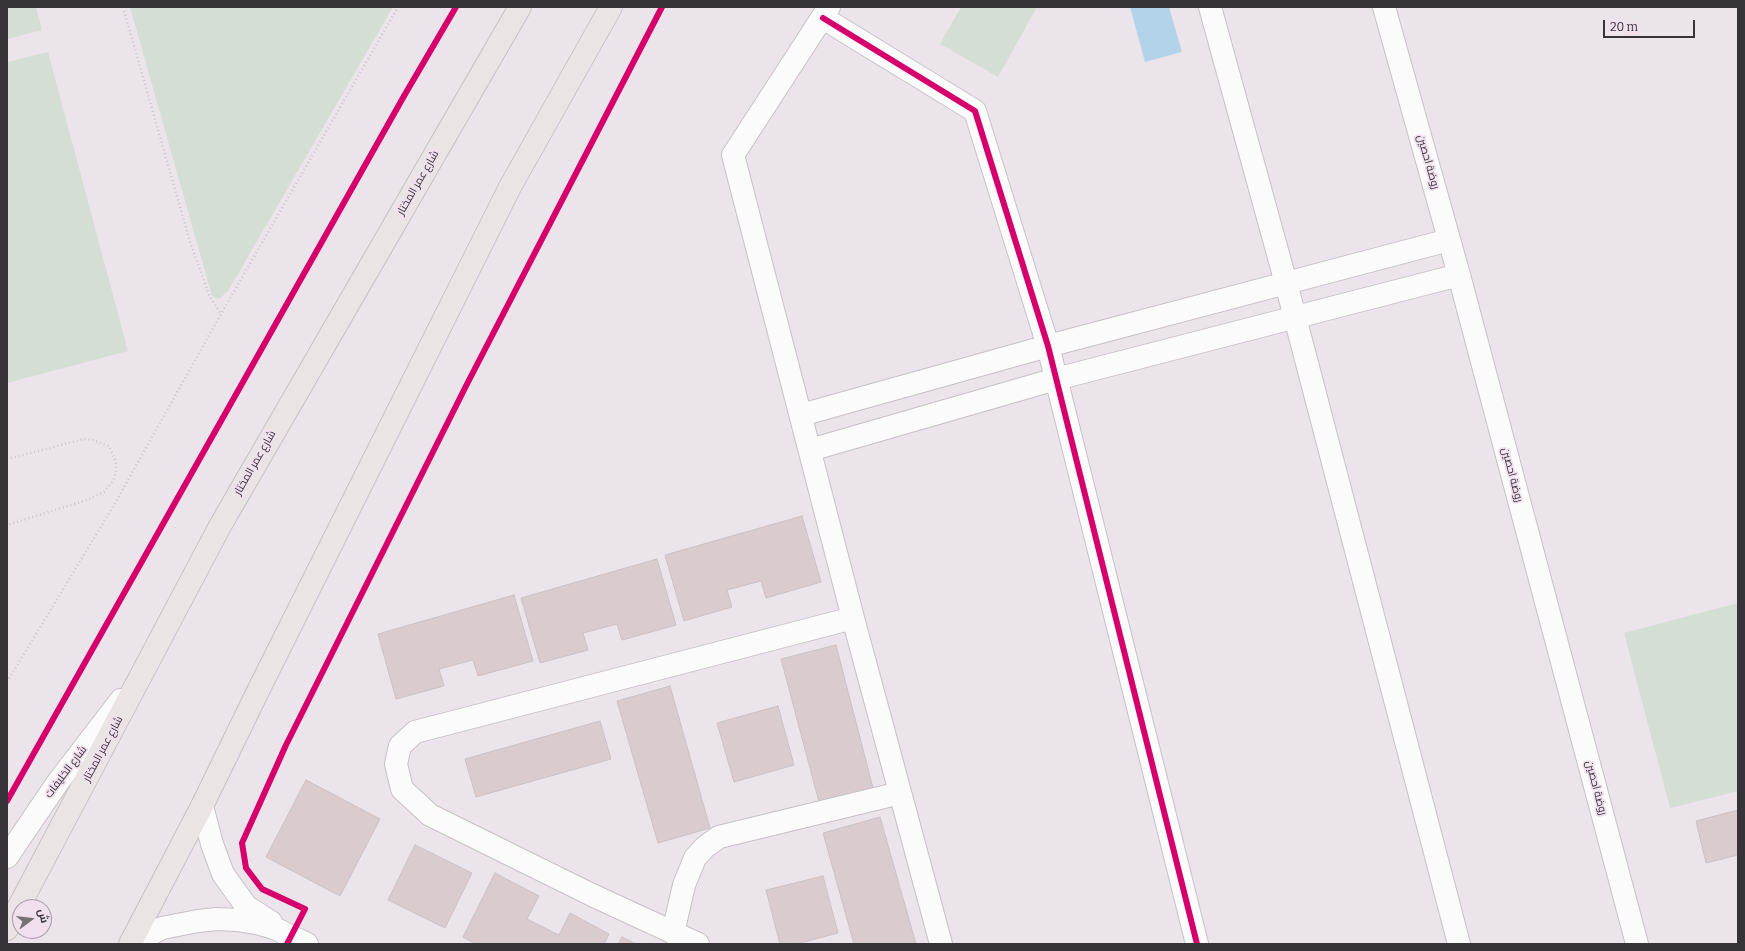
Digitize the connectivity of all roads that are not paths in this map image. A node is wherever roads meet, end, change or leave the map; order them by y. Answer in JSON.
{"nodes":[{"id":1,"x":520,"y":7,"type":"edge"},
{"id":2,"x":611,"y":7,"type":"edge"},
{"id":3,"x":1210,"y":7,"type":"edge"},
{"id":4,"x":1384,"y":7,"type":"edge"},
{"id":5,"x":826,"y":12,"type":"edge"},
{"id":6,"x":1449,"y":240,"type":"junction"},
{"id":7,"x":1459,"y":275,"type":"junction"},
{"id":8,"x":1286,"y":283,"type":"junction"},
{"id":9,"x":1294,"y":317,"type":"junction"},
{"id":10,"x":1048,"y":346,"type":"junction"},
{"id":11,"x":1056,"y":379,"type":"junction"},
{"id":12,"x":801,"y":415,"type":"junction"},
{"id":13,"x":810,"y":450,"type":"junction"},
{"id":14,"x":853,"y":618,"type":"junction"},
{"id":15,"x":144,"y":670,"type":"junction"},
{"id":16,"x":900,"y":792,"type":"junction"},
{"id":17,"x":202,"y":806,"type":"junction"},
{"id":18,"x":7,"y":857,"type":"edge"},
{"id":19,"x":7,"y":929,"type":"edge"},
{"id":20,"x":673,"y":933,"type":"junction"},
{"id":21,"x":300,"y":940,"type":"edge"},
{"id":22,"x":131,"y":944,"type":"edge"},
{"id":23,"x":698,"y":944,"type":"edge"},
{"id":24,"x":941,"y":944,"type":"edge"},
{"id":25,"x":1197,"y":944,"type":"edge"},
{"id":26,"x":1459,"y":944,"type":"edge"},
{"id":27,"x":1637,"y":944,"type":"edge"}],
"edges":[{"from":1,"to":15,"type":"main road","name":"شارع عمر المختار"},
{"from":2,"to":17,"type":"main road"},
{"from":3,"to":8,"type":"street"},
{"from":4,"to":6,"type":"street","name":"روضة احصين"},
{"from":5,"to":10,"type":"street"},
{"from":5,"to":12,"type":"street"},
{"from":6,"to":7,"type":"street","name":"روضة احصين"},
{"from":6,"to":8,"type":"street"},
{"from":7,"to":9,"type":"street"},
{"from":7,"to":27,"type":"street","name":"روضة احصين"},
{"from":8,"to":9,"type":"street"},
{"from":8,"to":10,"type":"street"},
{"from":9,"to":11,"type":"street"},
{"from":9,"to":26,"type":"street"},
{"from":10,"to":11,"type":"street"},
{"from":10,"to":12,"type":"street"},
{"from":11,"to":13,"type":"street"},
{"from":11,"to":25,"type":"street"},
{"from":12,"to":13,"type":"street"},
{"from":13,"to":14,"type":"street"},
{"from":14,"to":16,"type":"street"},
{"from":14,"to":20,"type":"street"},
{"from":15,"to":18,"type":"street","name":"شارع الخليفات"},
{"from":15,"to":19,"type":"main road","name":"شارع عمر المختار"},
{"from":16,"to":20,"type":"street"},
{"from":16,"to":24,"type":"street"},
{"from":17,"to":21,"type":"street"},
{"from":17,"to":22,"type":"main road"},
{"from":20,"to":23,"type":"street"},
{"from":21,"to":22,"type":"street"}]}
